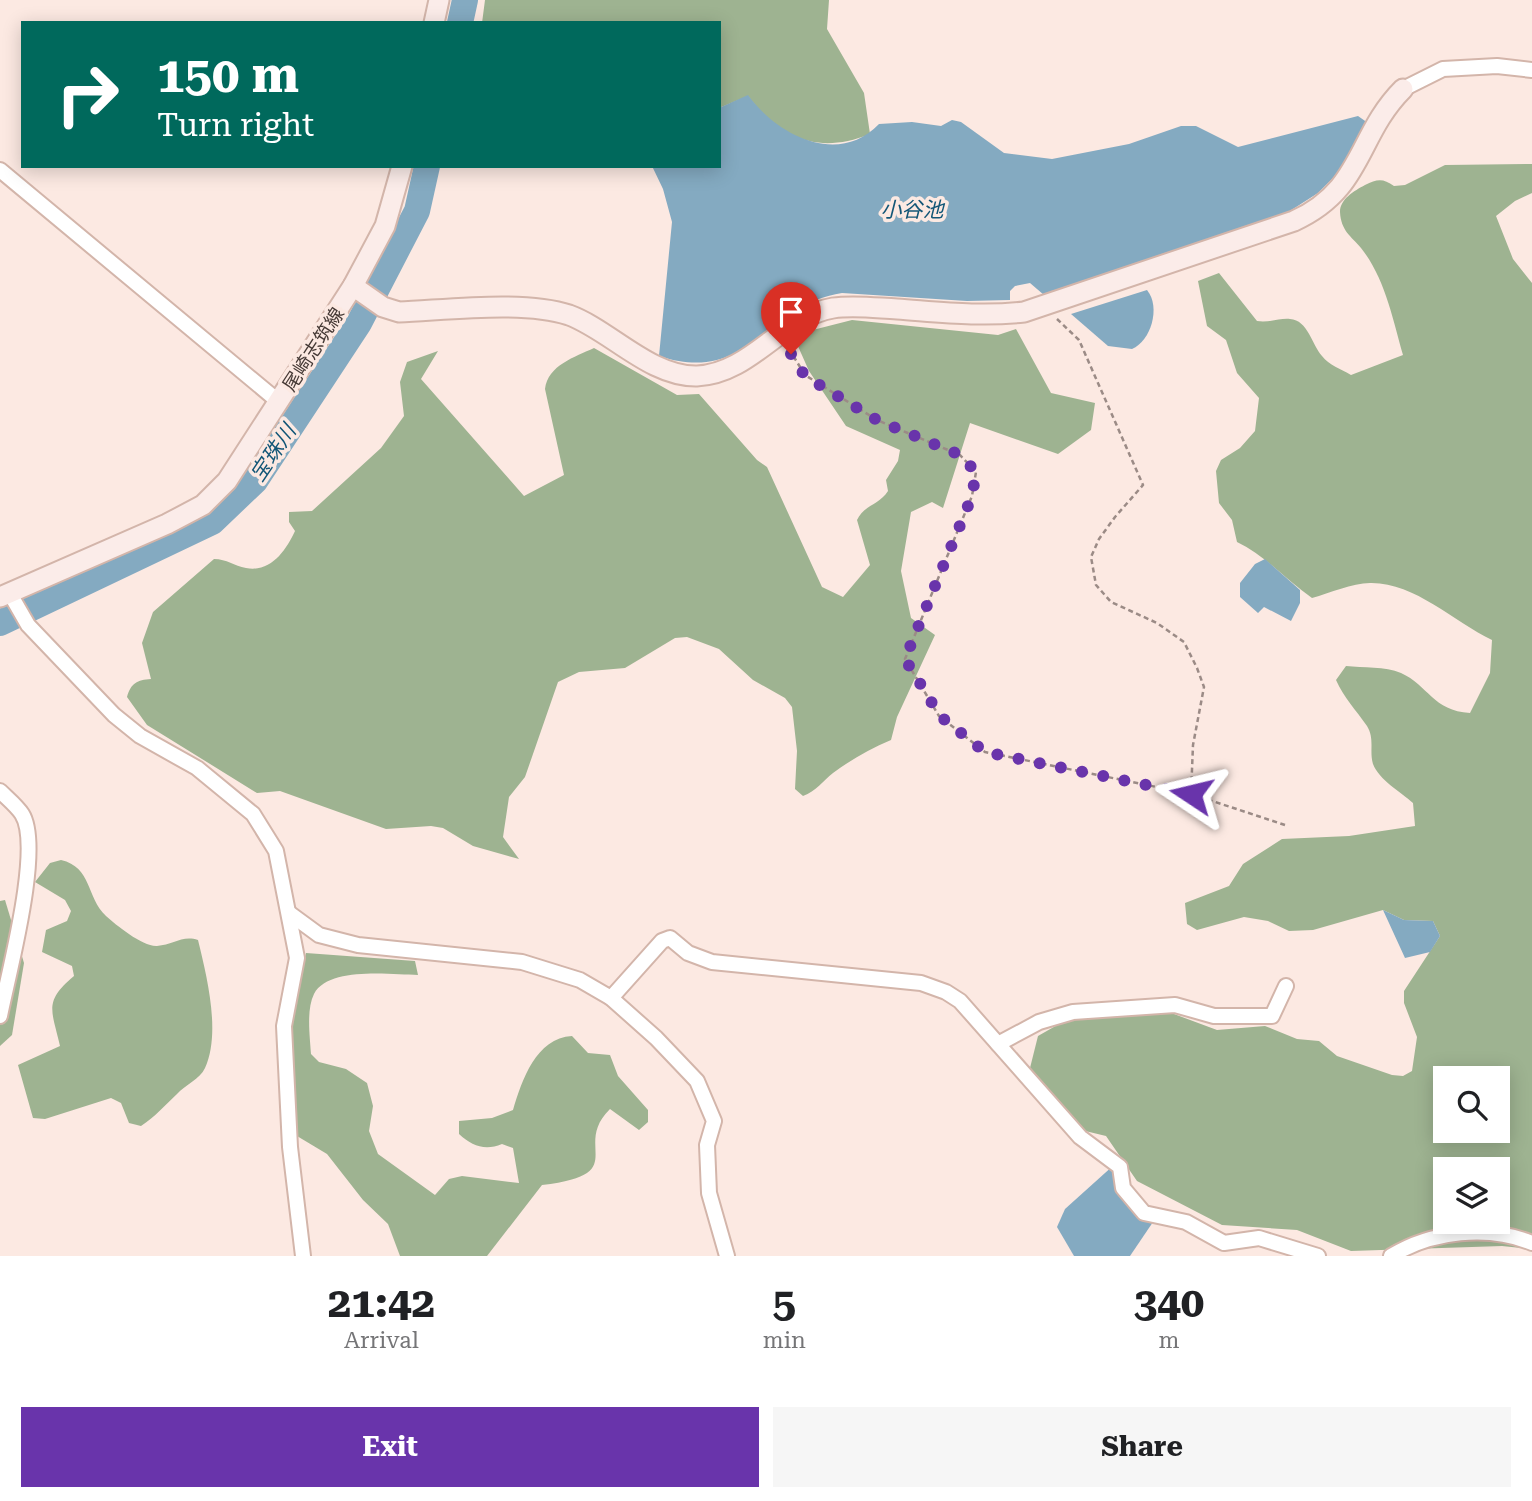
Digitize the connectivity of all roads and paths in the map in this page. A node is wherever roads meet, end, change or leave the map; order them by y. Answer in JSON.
{"nodes":[{"id":1,"x":439,"y":0,"type":"edge"},
{"id":2,"x":434,"y":21,"type":"edge"},
{"id":3,"x":1532,"y":69,"type":"edge"},
{"id":4,"x":1403,"y":89,"type":"joint"},
{"id":5,"x":401,"y":168,"type":"edge"},
{"id":6,"x":0,"y":170,"type":"edge"},
{"id":7,"x":357,"y":288,"type":"junction"},
{"id":8,"x":1047,"y":306,"type":"junction"},
{"id":9,"x":782,"y":336,"type":"junction"},
{"id":10,"x":279,"y":402,"type":"junction"},
{"id":11,"x":8,"y":597,"type":"edge"},
{"id":12,"x":0,"y":791,"type":"edge"},
{"id":13,"x":1191,"y":794,"type":"junction"},
{"id":14,"x":1285,"y":825,"type":"dead end"},
{"id":15,"x":289,"y":913,"type":"junction"},
{"id":16,"x":1286,"y":986,"type":"dead end"},
{"id":17,"x":611,"y":998,"type":"junction"},
{"id":18,"x":0,"y":1016,"type":"edge"},
{"id":19,"x":998,"y":1044,"type":"junction"},
{"id":20,"x":1532,"y":1243,"type":"edge"},
{"id":21,"x":303,"y":1256,"type":"edge"},
{"id":22,"x":727,"y":1256,"type":"edge"},
{"id":23,"x":1318,"y":1256,"type":"edge"},
{"id":24,"x":1391,"y":1256,"type":"edge"}],
"edges":[{"from":1,"to":2,"type":"street"},
{"from":3,"to":4,"type":"street"},
{"from":4,"to":8,"type":"street"},
{"from":5,"to":7,"type":"street","name":"尾崎志筑線"},
{"from":6,"to":10,"type":"street"},
{"from":7,"to":9,"type":"street"},
{"from":7,"to":10,"type":"street","name":"尾崎志筑線"},
{"from":8,"to":9,"type":"street"},
{"from":8,"to":13,"type":"path"},
{"from":9,"to":13,"type":"path"},
{"from":10,"to":11,"type":"street","name":"尾崎志筑線"},
{"from":11,"to":15,"type":"street"},
{"from":12,"to":18,"type":"street"},
{"from":13,"to":14,"type":"path"},
{"from":15,"to":17,"type":"street"},
{"from":15,"to":21,"type":"street"},
{"from":16,"to":19,"type":"street"},
{"from":17,"to":19,"type":"street"},
{"from":17,"to":22,"type":"street"},
{"from":19,"to":23,"type":"street"},
{"from":20,"to":24,"type":"street"}]}
